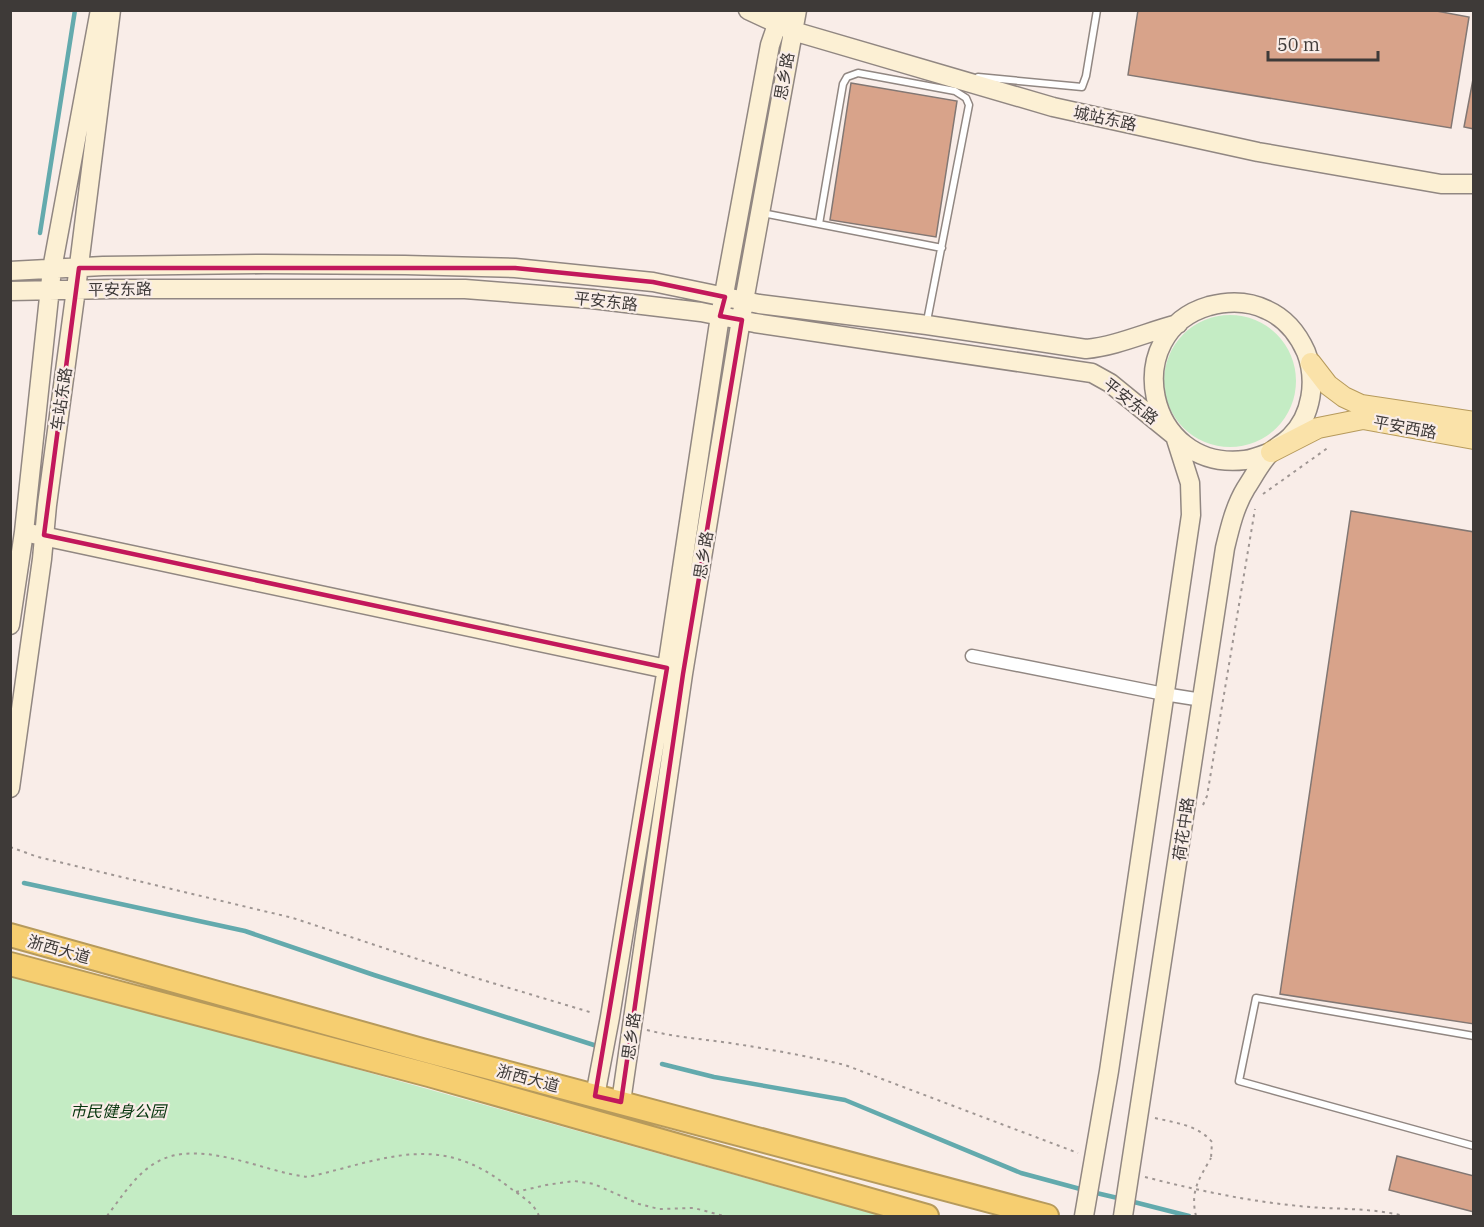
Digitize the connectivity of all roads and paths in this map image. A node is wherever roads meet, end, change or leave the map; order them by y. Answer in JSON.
{"nodes":[{"id":1,"x":100,"y":10,"type":"edge"},
{"id":2,"x":111,"y":10,"type":"edge"},
{"id":3,"x":747,"y":10,"type":"edge"},
{"id":4,"x":797,"y":10,"type":"edge"},
{"id":5,"x":1097,"y":10,"type":"edge"},
{"id":6,"x":779,"y":16,"type":"edge"},
{"id":7,"x":793,"y":31,"type":"junction"},
{"id":8,"x":939,"y":74,"type":"junction"},
{"id":9,"x":1473,"y":184,"type":"edge"},
{"id":10,"x":760,"y":212,"type":"junction"},
{"id":11,"x":819,"y":224,"type":"junction"},
{"id":12,"x":942,"y":248,"type":"junction"},
{"id":13,"x":79,"y":268,"type":"junction"},
{"id":14,"x":52,"y":269,"type":"junction"},
{"id":15,"x":10,"y":272,"type":"edge"},
{"id":16,"x":76,"y":289,"type":"junction"},
{"id":17,"x":51,"y":290,"type":"junction"},
{"id":18,"x":10,"y":291,"type":"edge"},
{"id":19,"x":725,"y":297,"type":"junction"},
{"id":20,"x":744,"y":301,"type":"junction"},
{"id":21,"x":720,"y":316,"type":"junction"},
{"id":22,"x":742,"y":320,"type":"junction"},
{"id":23,"x":1178,"y":324,"type":"junction"},
{"id":24,"x":927,"y":325,"type":"junction"},
{"id":25,"x":1311,"y":363,"type":"junction"},
{"id":26,"x":1473,"y":422,"type":"edge"},
{"id":27,"x":1175,"y":436,"type":"junction"},
{"id":28,"x":1473,"y":439,"type":"edge"},
{"id":29,"x":1329,"y":447,"type":"dead end"},
{"id":30,"x":1271,"y":452,"type":"junction"},
{"id":31,"x":1260,"y":498,"type":"dead end"},
{"id":32,"x":1256,"y":504,"type":"dead end"},
{"id":33,"x":24,"y":532,"type":"junction"},
{"id":34,"x":44,"y":535,"type":"junction"},
{"id":35,"x":10,"y":625,"type":"edge"},
{"id":36,"x":972,"y":656,"type":"dead end"},
{"id":37,"x":675,"y":671,"type":"junction"},
{"id":38,"x":1164,"y":694,"type":"junction"},
{"id":39,"x":1202,"y":700,"type":"junction"},
{"id":40,"x":10,"y":788,"type":"edge"},
{"id":41,"x":1200,"y":813,"type":"dead end"},
{"id":42,"x":10,"y":847,"type":"edge"},
{"id":43,"x":10,"y":935,"type":"edge"},
{"id":44,"x":10,"y":964,"type":"edge"},
{"id":45,"x":610,"y":1017,"type":"junction"},
{"id":46,"x":633,"y":1026,"type":"junction"},
{"id":47,"x":1473,"y":1036,"type":"edge"},
{"id":48,"x":595,"y":1096,"type":"junction"},
{"id":49,"x":621,"y":1102,"type":"junction"},
{"id":50,"x":1150,"y":1117,"type":"dead end"},
{"id":51,"x":1473,"y":1146,"type":"edge"},
{"id":52,"x":1093,"y":1164,"type":"junction"},
{"id":53,"x":1129,"y":1177,"type":"junction"},
{"id":54,"x":516,"y":1192,"type":"junction"},
{"id":55,"x":1085,"y":1211,"type":"edge"},
{"id":56,"x":1123,"y":1215,"type":"edge"},
{"id":57,"x":106,"y":1216,"type":"edge"},
{"id":58,"x":539,"y":1216,"type":"edge"},
{"id":59,"x":724,"y":1216,"type":"edge"},
{"id":60,"x":927,"y":1216,"type":"edge"},
{"id":61,"x":1047,"y":1216,"type":"edge"},
{"id":62,"x":1196,"y":1216,"type":"edge"},
{"id":63,"x":1404,"y":1216,"type":"edge"}],
"edges":[{"from":1,"to":14,"type":"street","name":"车站东路"},
{"from":2,"to":13,"type":"street","name":"车站东路"},
{"from":3,"to":6,"type":"street","name":"城站东路"},
{"from":4,"to":7,"type":"street","name":"思乡路"},
{"from":5,"to":8,"type":"lane"},
{"from":6,"to":7,"type":"street","name":"城站东路"},
{"from":6,"to":19,"type":"street","name":"思乡路"},
{"from":7,"to":8,"type":"street","name":"城站东路"},
{"from":7,"to":10,"type":"street","name":"思乡路"},
{"from":8,"to":9,"type":"street","name":"城站东路"},
{"from":10,"to":11,"type":"lane"},
{"from":10,"to":20,"type":"street","name":"思乡路"},
{"from":11,"to":12,"type":"lane"},
{"from":11,"to":12,"type":"lane"},
{"from":12,"to":24,"type":"lane"},
{"from":13,"to":14,"type":"street","name":"平安东路"},
{"from":13,"to":16,"type":"street","name":"车站东路"},
{"from":13,"to":19,"type":"street","name":"平安东路"},
{"from":14,"to":15,"type":"street","name":"平安东路"},
{"from":14,"to":17,"type":"street","name":"车站东路"},
{"from":16,"to":17,"type":"street","name":"平安东路"},
{"from":16,"to":21,"type":"street","name":"平安东路"},
{"from":16,"to":34,"type":"street","name":"车站东路"},
{"from":17,"to":18,"type":"street","name":"平安东路"},
{"from":17,"to":33,"type":"street","name":"车站东路"},
{"from":19,"to":20,"type":"street","name":"平安东路"},
{"from":19,"to":21,"type":"street","name":"思乡路"},
{"from":20,"to":22,"type":"street","name":"思乡路"},
{"from":20,"to":24,"type":"street","name":"平安东路"},
{"from":21,"to":22,"type":"street","name":"平安东路"},
{"from":21,"to":37,"type":"street","name":"思乡路"},
{"from":22,"to":27,"type":"street","name":"平安东路"},
{"from":22,"to":37,"type":"street","name":"思乡路"},
{"from":23,"to":24,"type":"street","name":"平安东路"},
{"from":23,"to":25,"type":"street"},
{"from":23,"to":27,"type":"street"},
{"from":25,"to":26,"type":"main road","name":"平安西路"},
{"from":25,"to":30,"type":"street"},
{"from":27,"to":30,"type":"street"},
{"from":27,"to":38,"type":"street"},
{"from":28,"to":30,"type":"main road","name":"平安西路"},
{"from":29,"to":31,"type":"path"},
{"from":30,"to":39,"type":"street","name":"荷花中路"},
{"from":32,"to":41,"type":"path"},
{"from":33,"to":34,"type":"street"},
{"from":33,"to":35,"type":"street","name":"车站东路"},
{"from":34,"to":37,"type":"street"},
{"from":34,"to":40,"type":"street","name":"车站东路"},
{"from":36,"to":38,"type":"street"},
{"from":37,"to":45,"type":"street","name":"思乡路"},
{"from":37,"to":46,"type":"street","name":"思乡路"},
{"from":38,"to":39,"type":"street"},
{"from":38,"to":52,"type":"street"},
{"from":39,"to":53,"type":"street","name":"荷花中路"},
{"from":42,"to":45,"type":"path"},
{"from":43,"to":48,"type":"highway","name":"浙西大道"},
{"from":44,"to":60,"type":"highway","name":"浙西大道"},
{"from":45,"to":48,"type":"street","name":"思乡路"},
{"from":46,"to":49,"type":"street","name":"思乡路"},
{"from":46,"to":52,"type":"path"},
{"from":47,"to":51,"type":"lane"},
{"from":48,"to":49,"type":"highway","name":"浙西大道"},
{"from":49,"to":61,"type":"highway","name":"浙西大道"},
{"from":50,"to":62,"type":"path","bridge":true},
{"from":52,"to":55,"type":"street"},
{"from":53,"to":56,"type":"street","name":"荷花中路"},
{"from":53,"to":63,"type":"path"},
{"from":54,"to":57,"type":"path"},
{"from":54,"to":58,"type":"path"},
{"from":54,"to":59,"type":"path"}]}
